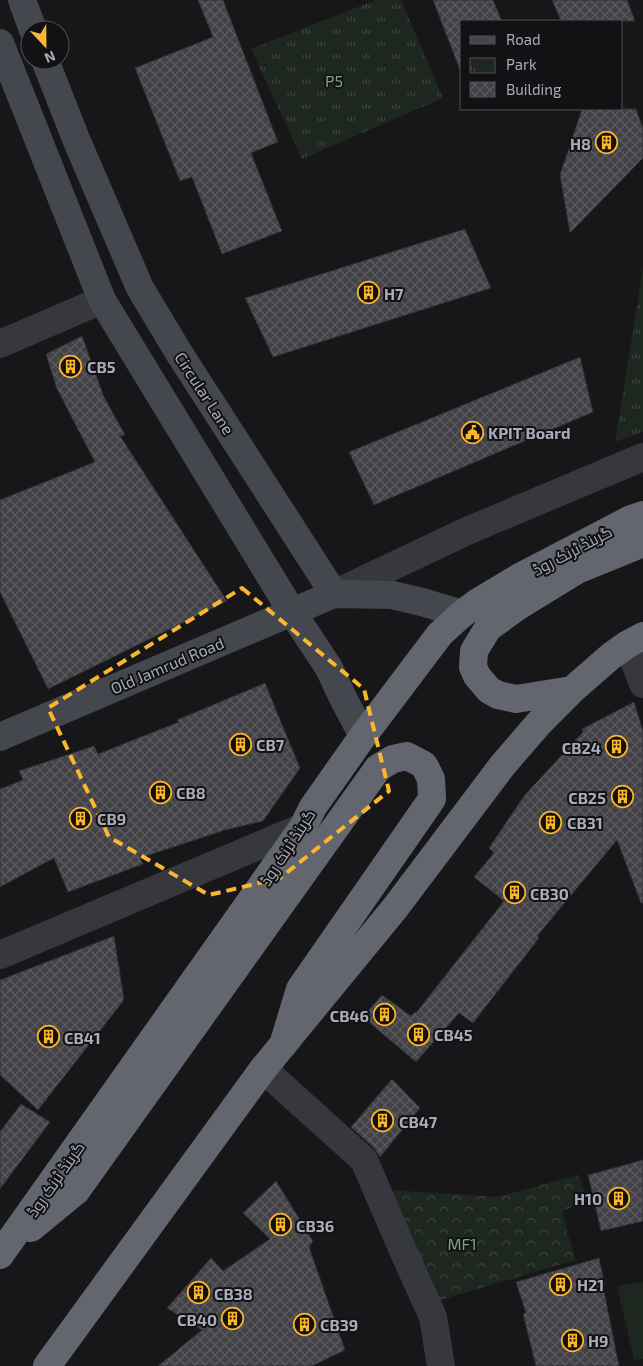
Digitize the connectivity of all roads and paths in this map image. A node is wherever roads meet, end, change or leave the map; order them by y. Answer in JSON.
{"nodes":[{"id":1,"x":22,"y":0,"type":"edge"},
{"id":2,"x":29,"y":20,"type":"edge"},
{"id":3,"x":0,"y":43,"type":"edge"},
{"id":4,"x":49,"y":70,"type":"edge"},
{"id":5,"x":102,"y":300,"type":"junction"},
{"id":6,"x":0,"y":344,"type":"edge"},
{"id":7,"x":643,"y":457,"type":"edge"},
{"id":8,"x":643,"y":515,"type":"edge"},
{"id":9,"x":643,"y":543,"type":"edge"},
{"id":10,"x":334,"y":594,"type":"junction"},
{"id":11,"x":292,"y":612,"type":"junction"},
{"id":12,"x":462,"y":614,"type":"junction"},
{"id":13,"x":636,"y":640,"type":"edge"},
{"id":14,"x":643,"y":684,"type":"edge"},
{"id":15,"x":572,"y":690,"type":"junction"},
{"id":16,"x":363,"y":736,"type":"junction"},
{"id":17,"x":0,"y":737,"type":"edge"},
{"id":18,"x":303,"y":827,"type":"junction"},
{"id":19,"x":0,"y":955,"type":"edge"},
{"id":20,"x":283,"y":1045,"type":"junction"},
{"id":21,"x":263,"y":1069,"type":"junction"},
{"id":22,"x":2,"y":1253,"type":"edge"},
{"id":23,"x":47,"y":1366,"type":"edge"},
{"id":24,"x":441,"y":1366,"type":"edge"}],
"edges":[{"from":1,"to":2,"type":"street"},
{"from":3,"to":5,"type":"street"},
{"from":4,"to":10,"type":"street","name":"Circular Lane"},
{"from":5,"to":6,"type":"street"},
{"from":5,"to":11,"type":"street"},
{"from":7,"to":10,"type":"street"},
{"from":8,"to":12,"type":"highway","name":"گرینڈ ٹرنک روڈ"},
{"from":9,"to":15,"type":"highway"},
{"from":10,"to":11,"type":"street","name":"Old Jamrud Road"},
{"from":10,"to":12,"type":"street"},
{"from":11,"to":16,"type":"street"},
{"from":11,"to":17,"type":"street","name":"Old Jamrud Road"},
{"from":12,"to":16,"type":"highway","name":"گرینڈ ٹرنک روڈ"},
{"from":13,"to":14,"type":"street"},
{"from":13,"to":15,"type":"highway"},
{"from":15,"to":20,"type":"highway"},
{"from":16,"to":18,"type":"highway","name":"گرینڈ ٹرنک روڈ"},
{"from":18,"to":19,"type":"street"},
{"from":18,"to":22,"type":"highway","name":"گرینڈ ٹرنک روڈ"},
{"from":20,"to":21,"type":"highway"},
{"from":20,"to":22,"type":"highway"},
{"from":21,"to":23,"type":"highway"},
{"from":21,"to":24,"type":"street"}]}
